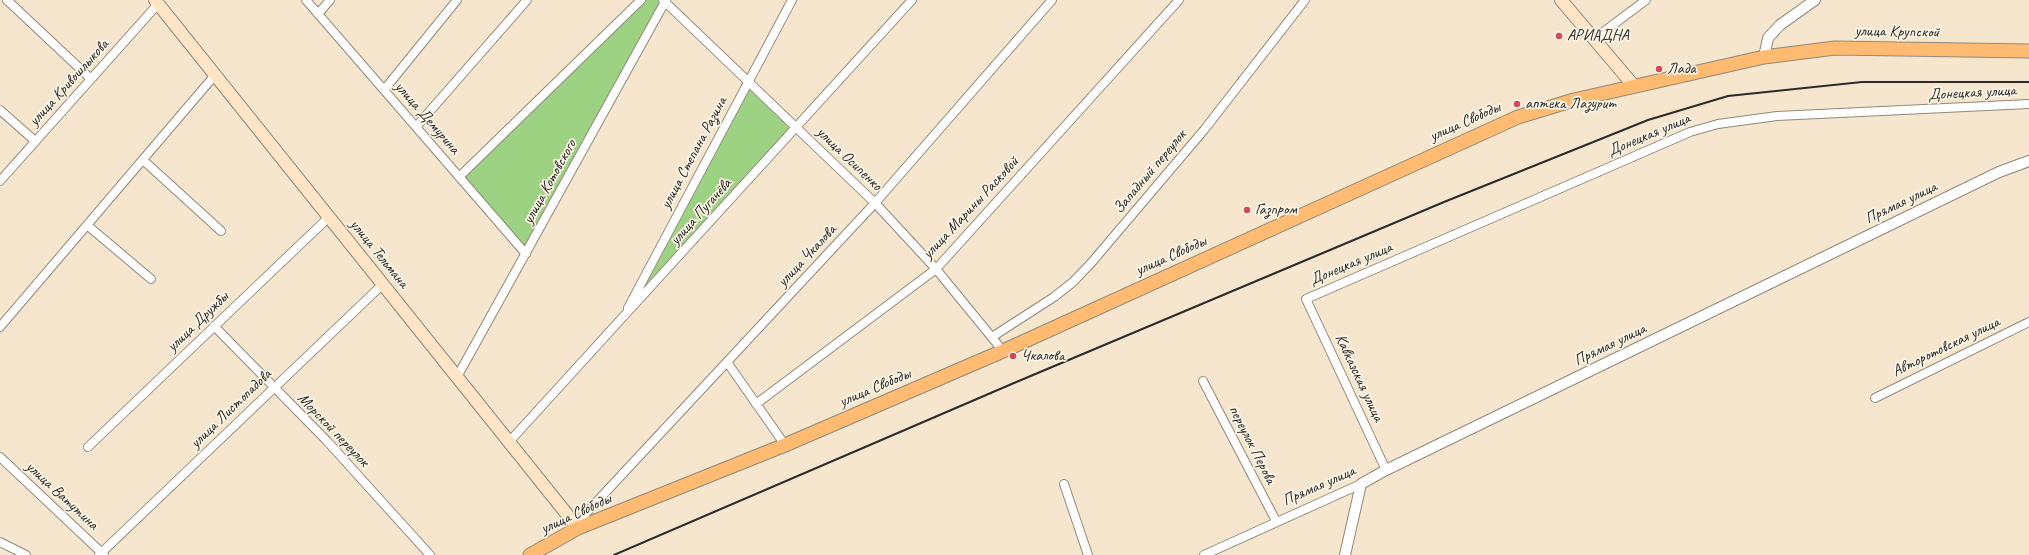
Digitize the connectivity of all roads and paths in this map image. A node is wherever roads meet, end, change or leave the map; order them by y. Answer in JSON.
{"nodes":[{"id":1,"x":7,"y":0,"type":"edge"},
{"id":2,"x":306,"y":0,"type":"edge"},
{"id":3,"x":330,"y":0,"type":"edge"},
{"id":4,"x":457,"y":0,"type":"edge"},
{"id":5,"x":527,"y":0,"type":"edge"},
{"id":6,"x":641,"y":0,"type":"edge"},
{"id":7,"x":792,"y":0,"type":"edge"},
{"id":8,"x":912,"y":0,"type":"edge"},
{"id":9,"x":1052,"y":0,"type":"edge"},
{"id":10,"x":1179,"y":0,"type":"edge"},
{"id":11,"x":1305,"y":0,"type":"edge"},
{"id":12,"x":1561,"y":0,"type":"edge"},
{"id":13,"x":1646,"y":0,"type":"edge"},
{"id":14,"x":1815,"y":0,"type":"edge"},
{"id":15,"x":665,"y":1,"type":"edge"},
{"id":16,"x":157,"y":2,"type":"edge"},
{"id":17,"x":318,"y":14,"type":"junction"},
{"id":18,"x":1594,"y":38,"type":"junction"},
{"id":19,"x":2029,"y":51,"type":"edge"},
{"id":20,"x":1764,"y":57,"type":"junction"},
{"id":21,"x":216,"y":75,"type":"junction"},
{"id":22,"x":91,"y":79,"type":"junction"},
{"id":23,"x":748,"y":82,"type":"junction"},
{"id":24,"x":1634,"y":86,"type":"junction"},
{"id":25,"x":384,"y":90,"type":"junction"},
{"id":26,"x":2029,"y":104,"type":"edge"},
{"id":27,"x":0,"y":110,"type":"edge"},
{"id":28,"x":416,"y":127,"type":"junction"},
{"id":29,"x":796,"y":128,"type":"junction"},
{"id":30,"x":35,"y":141,"type":"junction"},
{"id":31,"x":143,"y":160,"type":"junction"},
{"id":32,"x":2029,"y":162,"type":"edge"},
{"id":33,"x":459,"y":177,"type":"junction"},
{"id":34,"x":0,"y":180,"type":"edge"},
{"id":35,"x":875,"y":203,"type":"junction"},
{"id":36,"x":329,"y":217,"type":"junction"},
{"id":37,"x":88,"y":225,"type":"junction"},
{"id":38,"x":221,"y":231,"type":"dead end"},
{"id":39,"x":526,"y":254,"type":"junction"},
{"id":40,"x":936,"y":269,"type":"junction"},
{"id":41,"x":151,"y":279,"type":"dead end"},
{"id":42,"x":382,"y":284,"type":"junction"},
{"id":43,"x":1306,"y":299,"type":"joint"},
{"id":44,"x":622,"y":319,"type":"junction"},
{"id":45,"x":2029,"y":322,"type":"edge"},
{"id":46,"x":214,"y":326,"type":"junction"},
{"id":47,"x":0,"y":327,"type":"edge"},
{"id":48,"x":992,"y":337,"type":"junction"},
{"id":49,"x":1003,"y":351,"type":"junction"},
{"id":50,"x":727,"y":362,"type":"junction"},
{"id":51,"x":457,"y":377,"type":"junction"},
{"id":52,"x":1203,"y":382,"type":"dead end"},
{"id":53,"x":274,"y":388,"type":"junction"},
{"id":54,"x":1875,"y":398,"type":"dead end"},
{"id":55,"x":756,"y":404,"type":"junction"},
{"id":56,"x":509,"y":442,"type":"junction"},
{"id":57,"x":785,"y":445,"type":"junction"},
{"id":58,"x":88,"y":447,"type":"dead end"},
{"id":59,"x":0,"y":457,"type":"edge"},
{"id":60,"x":1386,"y":470,"type":"junction"},
{"id":61,"x":1064,"y":484,"type":"dead end"},
{"id":62,"x":1361,"y":484,"type":"junction"},
{"id":63,"x":1276,"y":521,"type":"junction"},
{"id":64,"x":576,"y":527,"type":"junction"},
{"id":65,"x":0,"y":542,"type":"edge"},
{"id":66,"x":101,"y":554,"type":"edge"},
{"id":67,"x":26,"y":555,"type":"edge"},
{"id":68,"x":430,"y":555,"type":"edge"},
{"id":69,"x":530,"y":555,"type":"edge"},
{"id":70,"x":1088,"y":555,"type":"edge"},
{"id":71,"x":1204,"y":555,"type":"edge"},
{"id":72,"x":1345,"y":555,"type":"edge"}],
"edges":[{"from":1,"to":22,"type":"street"},
{"from":2,"to":17,"type":"street","name":"улица Демурина"},
{"from":3,"to":17,"type":"street"},
{"from":4,"to":25,"type":"street"},
{"from":5,"to":28,"type":"street"},
{"from":6,"to":33,"type":"street"},
{"from":7,"to":23,"type":"street","name":"улица Степана Разина"},
{"from":8,"to":29,"type":"street","name":"улица Пугачёва"},
{"from":9,"to":35,"type":"street","name":"улица Чкалова"},
{"from":10,"to":40,"type":"street","name":"улица Марины Расковой"},
{"from":11,"to":48,"type":"street","name":"Западный переулок"},
{"from":12,"to":18,"type":"main road"},
{"from":13,"to":18,"type":"street"},
{"from":14,"to":20,"type":"street"},
{"from":15,"to":23,"type":"street","name":"улица Осипенко"},
{"from":15,"to":39,"type":"street","name":"улица Котовского"},
{"from":16,"to":21,"type":"main road","name":"улица Тельмана"},
{"from":16,"to":22,"type":"street","name":"улица Кривошлыкова"},
{"from":17,"to":25,"type":"street","name":"улица Демурина"},
{"from":18,"to":24,"type":"main road"},
{"from":19,"to":20,"type":"main road","name":"улица Крупской"},
{"from":20,"to":24,"type":"main road","name":"улица Свободы"},
{"from":21,"to":31,"type":"street"},
{"from":21,"to":36,"type":"main road","name":"улица Тельмана"},
{"from":22,"to":30,"type":"street","name":"улица Кривошлыкова"},
{"from":23,"to":29,"type":"street","name":"улица Осипенко"},
{"from":23,"to":44,"type":"street","name":"улица Степана Разина"},
{"from":24,"to":49,"type":"main road","name":"улица Свободы"},
{"from":25,"to":28,"type":"street","name":"улица Демурина"},
{"from":26,"to":43,"type":"street","name":"Донецкая улица"},
{"from":27,"to":30,"type":"street"},
{"from":28,"to":33,"type":"street","name":"улица Демурина"},
{"from":29,"to":35,"type":"street","name":"улица Осипенко"},
{"from":29,"to":44,"type":"street","name":"улица Пугачёва"},
{"from":30,"to":34,"type":"street","name":"улица Кривошлыкова"},
{"from":31,"to":37,"type":"street"},
{"from":31,"to":38,"type":"street"},
{"from":32,"to":60,"type":"street","name":"Прямая улица"},
{"from":33,"to":39,"type":"street","name":"улица Демурина"},
{"from":35,"to":40,"type":"street","name":"улица Осипенко"},
{"from":35,"to":50,"type":"street","name":"улица Чкалова"},
{"from":36,"to":42,"type":"main road","name":"улица Тельмана"},
{"from":36,"to":46,"type":"street","name":"улица Дружбы"},
{"from":37,"to":41,"type":"street"},
{"from":37,"to":47,"type":"street"},
{"from":39,"to":51,"type":"street","name":"улица Котовского"},
{"from":40,"to":48,"type":"street","name":"улица Осипенко"},
{"from":40,"to":55,"type":"street","name":"улица Марины Расковой"},
{"from":42,"to":51,"type":"main road","name":"улица Тельмана"},
{"from":42,"to":53,"type":"street","name":"улица Листопадова"},
{"from":43,"to":60,"type":"street","name":"Кавказская улица"},
{"from":44,"to":56,"type":"street","name":"улица Пугачёва"},
{"from":45,"to":54,"type":"street","name":"Авторотовская улица"},
{"from":46,"to":53,"type":"street","name":"Морской переулок"},
{"from":46,"to":58,"type":"street","name":"улица Дружбы"},
{"from":48,"to":49,"type":"street","name":"улица Осипенко"},
{"from":49,"to":57,"type":"main road","name":"улица Свободы"},
{"from":50,"to":55,"type":"street"},
{"from":50,"to":64,"type":"street","name":"улица Чкалова"},
{"from":51,"to":56,"type":"main road","name":"улица Тельмана"},
{"from":52,"to":63,"type":"street","name":"переулок Перова"},
{"from":53,"to":66,"type":"street","name":"улица Листопадова"},
{"from":53,"to":68,"type":"street","name":"Морской переулок"},
{"from":55,"to":57,"type":"street"},
{"from":56,"to":64,"type":"main road","name":"улица Тельмана"},
{"from":57,"to":64,"type":"main road","name":"улица Свободы"},
{"from":59,"to":66,"type":"street","name":"улица Ватутина"},
{"from":60,"to":62,"type":"street","name":"Прямая улица"},
{"from":61,"to":70,"type":"street"},
{"from":62,"to":63,"type":"street","name":"Прямая улица"},
{"from":62,"to":72,"type":"street"},
{"from":63,"to":71,"type":"street","name":"Прямая улица"},
{"from":64,"to":69,"type":"main road","name":"улица Свободы"},
{"from":65,"to":67,"type":"street"}]}
